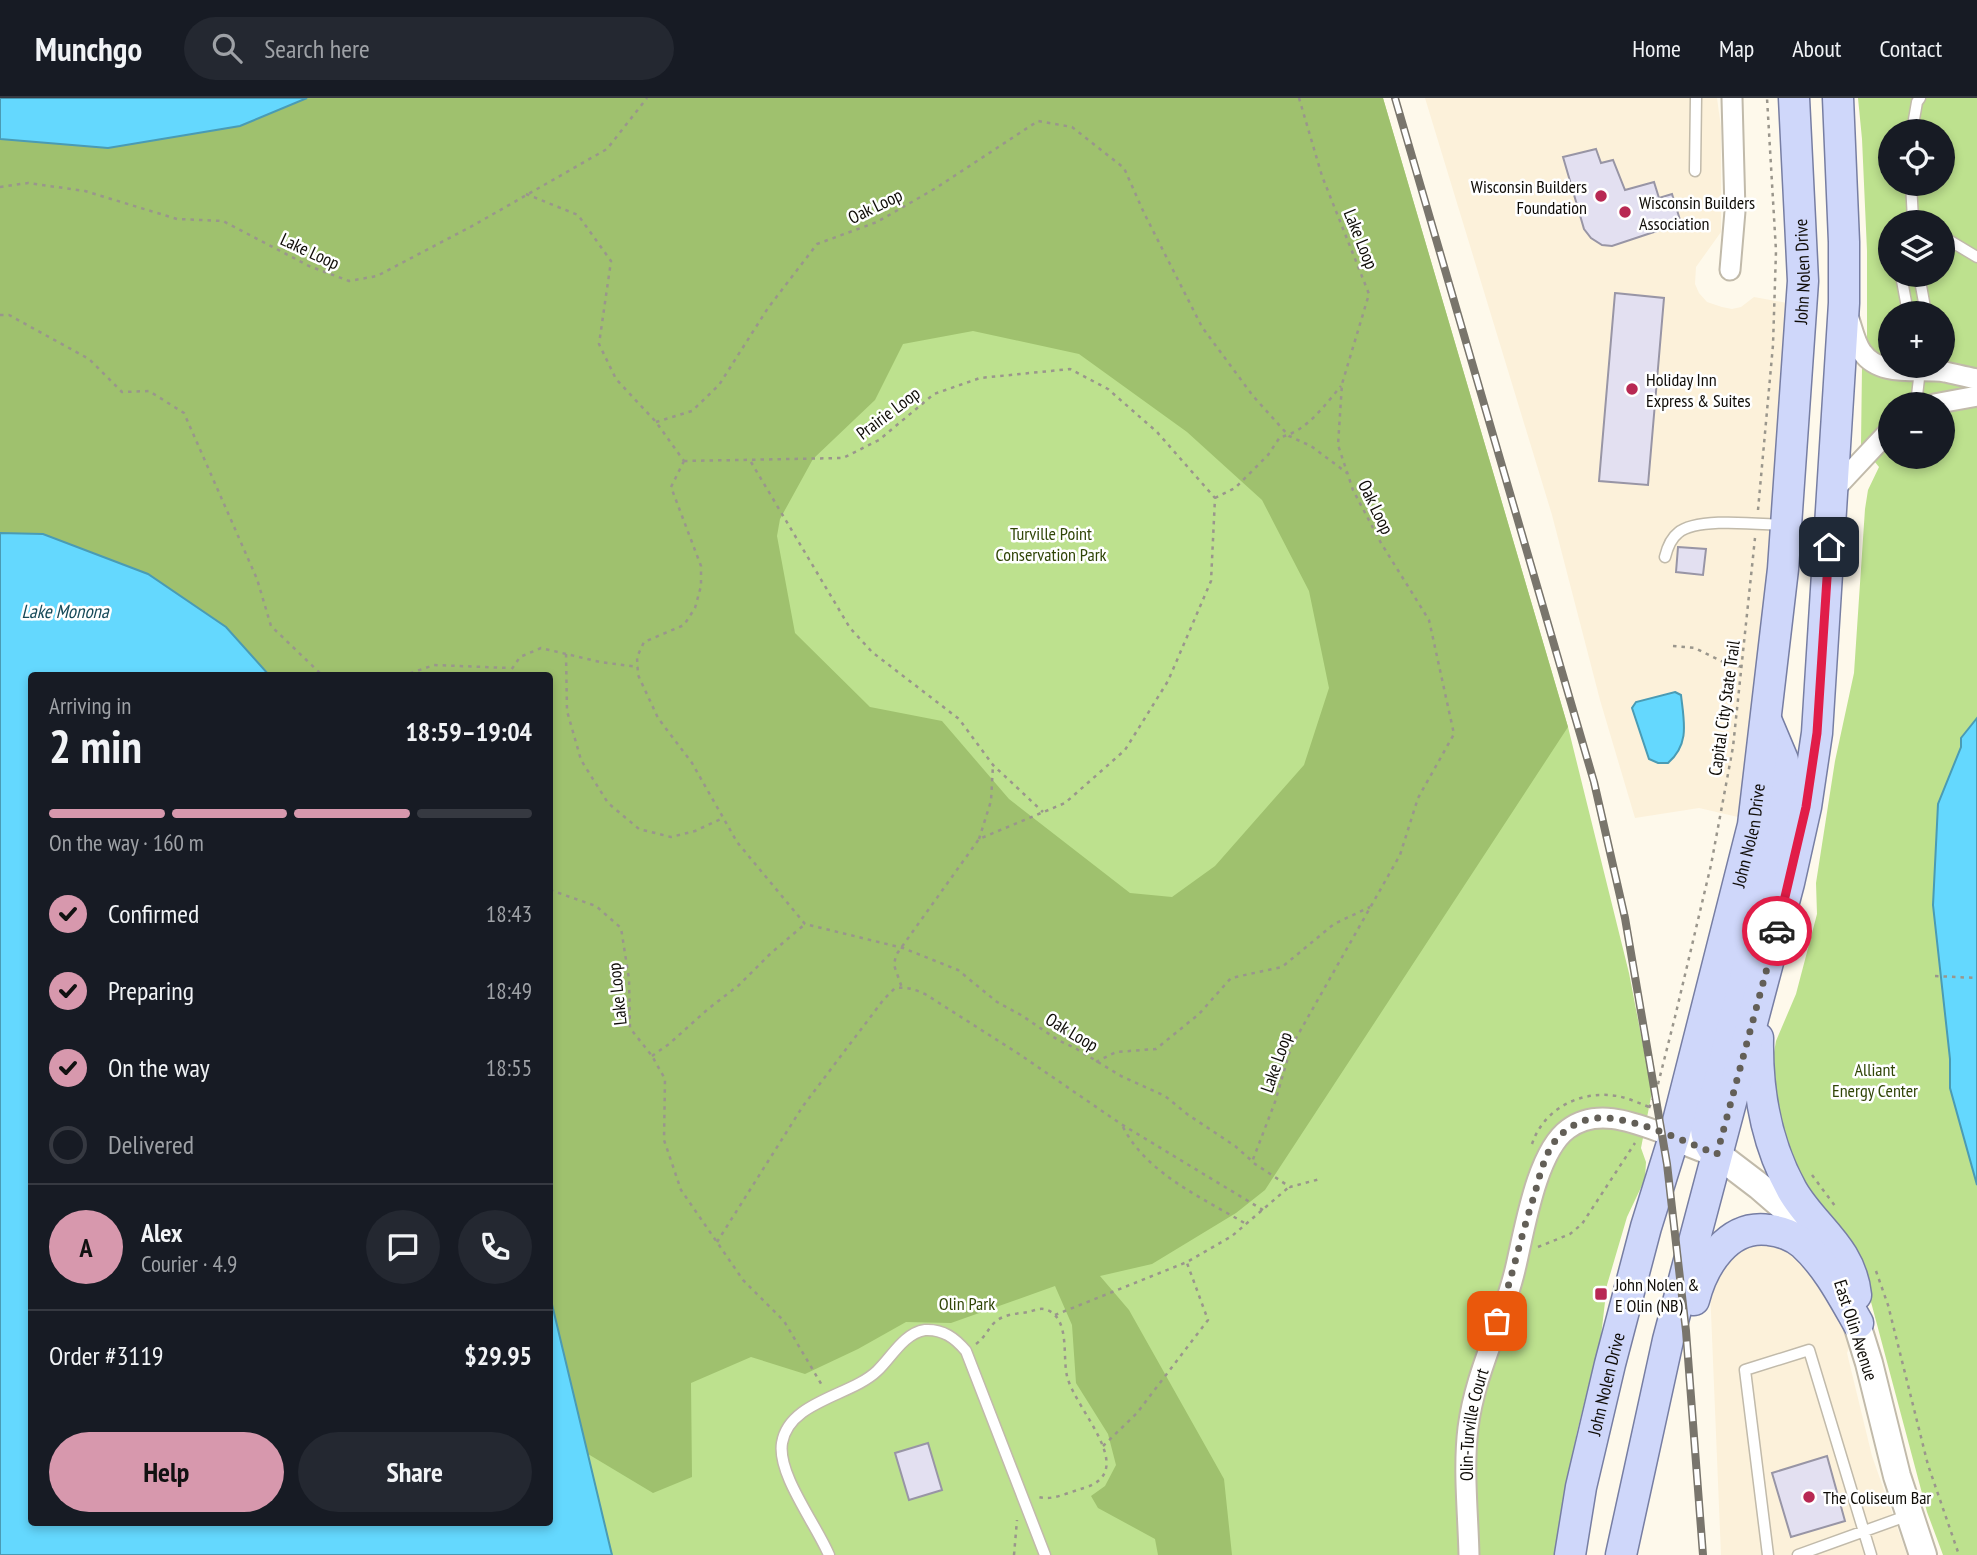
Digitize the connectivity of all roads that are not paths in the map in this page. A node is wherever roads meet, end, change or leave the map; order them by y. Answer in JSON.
{"nodes":[{"id":1,"x":1696,"y":98,"type":"edge"},
{"id":2,"x":1732,"y":98,"type":"edge"},
{"id":3,"x":1794,"y":98,"type":"edge"},
{"id":4,"x":1838,"y":98,"type":"edge"},
{"id":5,"x":1920,"y":98,"type":"edge"},
{"id":6,"x":1915,"y":119,"type":"edge"},
{"id":7,"x":1695,"y":171,"type":"dead end"},
{"id":8,"x":1955,"y":244,"type":"edge"},
{"id":9,"x":1977,"y":257,"type":"edge"},
{"id":10,"x":1730,"y":270,"type":"dead end"},
{"id":11,"x":1844,"y":303,"type":"junction"},
{"id":12,"x":1878,"y":364,"type":"edge"},
{"id":13,"x":1955,"y":374,"type":"edge"},
{"id":14,"x":1977,"y":379,"type":"edge"},
{"id":15,"x":1977,"y":396,"type":"edge"},
{"id":16,"x":1955,"y":400,"type":"edge"},
{"id":17,"x":1878,"y":443,"type":"edge"},
{"id":18,"x":1832,"y":492,"type":"junction"},
{"id":19,"x":1786,"y":525,"type":"junction"},
{"id":20,"x":1665,"y":557,"type":"dead end"},
{"id":21,"x":1766,"y":718,"type":"junction"},
{"id":22,"x":1758,"y":1005,"type":"junction"},
{"id":23,"x":1674,"y":1137,"type":"junction"},
{"id":24,"x":1717,"y":1154,"type":"junction"},
{"id":25,"x":1858,"y":1324,"type":"junction"},
{"id":26,"x":1639,"y":1465,"type":"junction"},
{"id":27,"x":1909,"y":1515,"type":"junction"},
{"id":28,"x":1864,"y":1532,"type":"junction"},
{"id":29,"x":829,"y":1555,"type":"edge"},
{"id":30,"x":1045,"y":1555,"type":"edge"},
{"id":31,"x":1469,"y":1555,"type":"edge"},
{"id":32,"x":1570,"y":1555,"type":"edge"},
{"id":33,"x":1621,"y":1555,"type":"edge"},
{"id":34,"x":1768,"y":1555,"type":"edge"},
{"id":35,"x":1798,"y":1555,"type":"edge"},
{"id":36,"x":1871,"y":1555,"type":"edge"},
{"id":37,"x":1923,"y":1555,"type":"edge"}],
"edges":[{"from":1,"to":7,"type":"lane"},
{"from":2,"to":10,"type":"street"},
{"from":3,"to":19,"type":"main road","name":"John Nolen Drive"},
{"from":4,"to":11,"type":"main road"},
{"from":5,"to":6,"type":"lane"},
{"from":8,"to":9,"type":"lane"},
{"from":11,"to":12,"type":"street"},
{"from":11,"to":18,"type":"main road"},
{"from":13,"to":14,"type":"street"},
{"from":15,"to":16,"type":"street"},
{"from":17,"to":18,"type":"street"},
{"from":18,"to":22,"type":"main road"},
{"from":19,"to":20,"type":"lane"},
{"from":19,"to":21,"type":"main road","name":"John Nolen Drive"},
{"from":21,"to":23,"type":"main road","name":"John Nolen Drive"},
{"from":21,"to":24,"type":"main road"},
{"from":22,"to":24,"type":"main road"},
{"from":22,"to":25,"type":"main road"},
{"from":23,"to":24,"type":"street","name":"East Olin Avenue"},
{"from":23,"to":31,"type":"street","name":"Olin-Turville Court"},
{"from":23,"to":32,"type":"main road","name":"John Nolen Drive"},
{"from":24,"to":25,"type":"street","name":"East Olin Avenue"},
{"from":24,"to":26,"type":"main road"},
{"from":25,"to":26,"type":"main road"},
{"from":25,"to":27,"type":"street","name":"East Olin Avenue"},
{"from":26,"to":33,"type":"main road"},
{"from":27,"to":28,"type":"lane"},
{"from":27,"to":37,"type":"street","name":"East Olin Avenue"},
{"from":28,"to":34,"type":"lane"},
{"from":28,"to":35,"type":"lane"},
{"from":28,"to":36,"type":"lane"},
{"from":29,"to":30,"type":"lane"}]}
